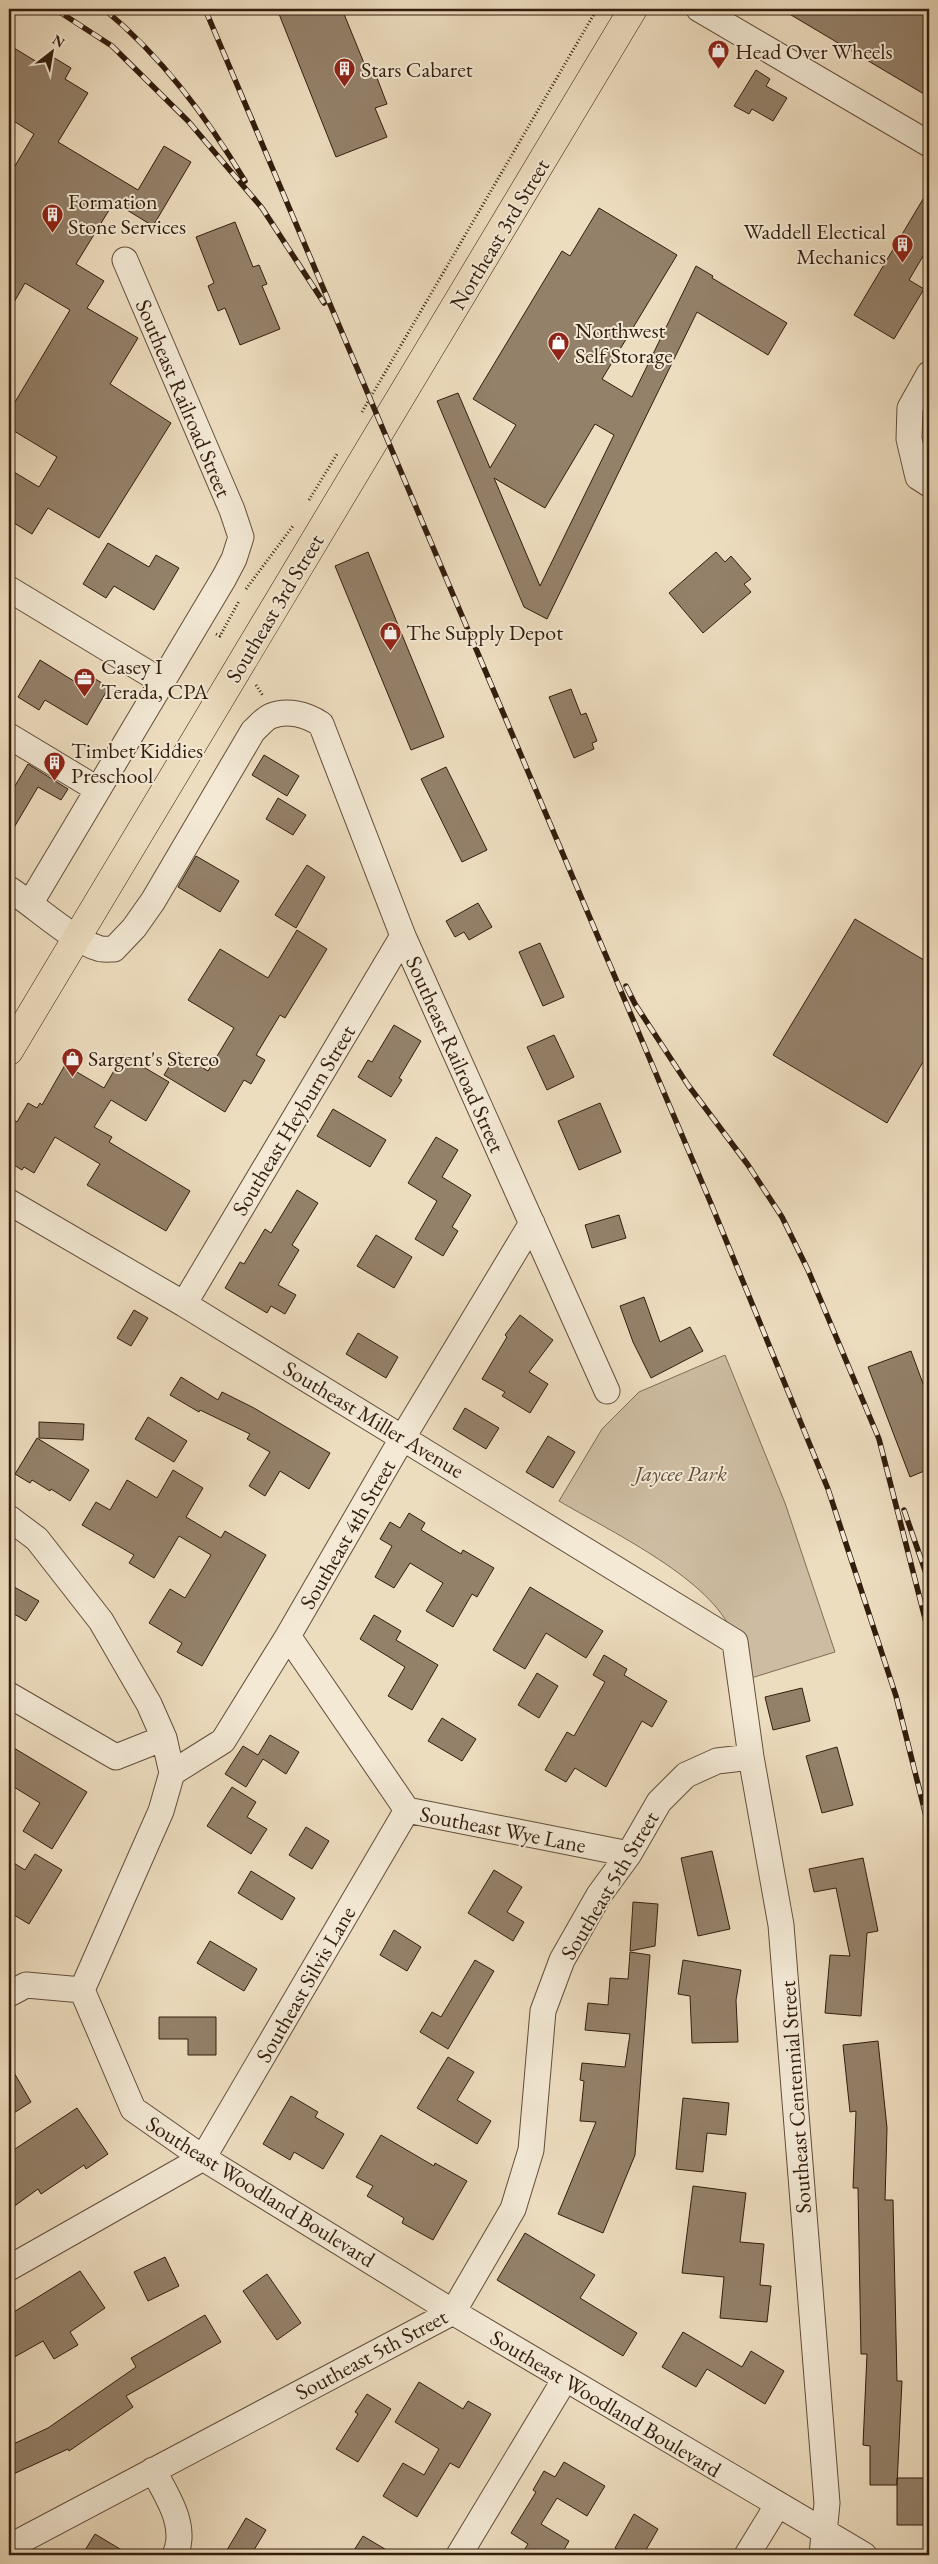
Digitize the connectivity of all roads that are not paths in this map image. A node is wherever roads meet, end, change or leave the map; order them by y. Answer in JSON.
{"nodes":[{"id":1,"x":633,"y":9,"type":"edge"},
{"id":2,"x":699,"y":9,"type":"edge"},
{"id":3,"x":929,"y":144,"type":"edge"},
{"id":4,"x":125,"y":260,"type":"dead end"},
{"id":5,"x":929,"y":374,"type":"edge"},
{"id":6,"x":364,"y":459,"type":"joint"},
{"id":7,"x":929,"y":484,"type":"edge"},
{"id":8,"x":9,"y":589,"type":"edge"},
{"id":9,"x":162,"y":681,"type":"junction"},
{"id":10,"x":9,"y":736,"type":"edge"},
{"id":11,"x":97,"y":788,"type":"junction"},
{"id":12,"x":9,"y":889,"type":"edge"},
{"id":13,"x":31,"y":902,"type":"junction"},
{"id":14,"x":403,"y":936,"type":"junction"},
{"id":15,"x":76,"y":937,"type":"junction"},
{"id":16,"x":9,"y":1049,"type":"edge"},
{"id":17,"x":9,"y":1202,"type":"edge"},
{"id":18,"x":532,"y":1223,"type":"junction"},
{"id":19,"x":184,"y":1304,"type":"junction"},
{"id":20,"x":607,"y":1391,"type":"dead end"},
{"id":21,"x":403,"y":1437,"type":"junction"},
{"id":22,"x":9,"y":1518,"type":"edge"},
{"id":23,"x":288,"y":1636,"type":"junction"},
{"id":24,"x":735,"y":1642,"type":"joint"},
{"id":25,"x":9,"y":1695,"type":"edge"},
{"id":26,"x":164,"y":1738,"type":"junction"},
{"id":27,"x":751,"y":1757,"type":"junction"},
{"id":28,"x":172,"y":1773,"type":"junction"},
{"id":29,"x":407,"y":1810,"type":"junction"},
{"id":30,"x":628,"y":1854,"type":"junction"},
{"id":31,"x":14,"y":1985,"type":"edge"},
{"id":32,"x":82,"y":1990,"type":"junction"},
{"id":33,"x":203,"y":2158,"type":"junction"},
{"id":34,"x":9,"y":2268,"type":"edge"},
{"id":35,"x":453,"y":2312,"type":"junction"},
{"id":36,"x":565,"y":2379,"type":"junction"},
{"id":37,"x":153,"y":2470,"type":"junction"},
{"id":38,"x":777,"y":2506,"type":"junction"},
{"id":39,"x":823,"y":2544,"type":"edge"},
{"id":40,"x":9,"y":2548,"type":"edge"},
{"id":41,"x":175,"y":2555,"type":"edge"},
{"id":42,"x":459,"y":2555,"type":"edge"},
{"id":43,"x":747,"y":2555,"type":"edge"},
{"id":44,"x":864,"y":2555,"type":"edge"}],
"edges":[{"from":1,"to":6,"type":"main road","name":"Northeast 3rd Street"},
{"from":2,"to":3,"type":"street"},
{"from":4,"to":9,"type":"street","name":"Southeast Railroad Street"},
{"from":5,"to":7,"type":"street"},
{"from":6,"to":15,"type":"main road","name":"Southeast 3rd Street"},
{"from":8,"to":9,"type":"street"},
{"from":9,"to":11,"type":"street"},
{"from":10,"to":11,"type":"street"},
{"from":11,"to":13,"type":"street"},
{"from":12,"to":13,"type":"street"},
{"from":13,"to":15,"type":"street"},
{"from":14,"to":15,"type":"street","name":"Southeast Railroad Street"},
{"from":14,"to":18,"type":"street","name":"Southeast Railroad Street"},
{"from":14,"to":19,"type":"street","name":"Southeast Heyburn Street"},
{"from":15,"to":16,"type":"main road","name":"Southeast 3rd Street"},
{"from":17,"to":19,"type":"street","name":"Southeast Miller Avenue"},
{"from":18,"to":20,"type":"street","name":"Southeast Railroad Street"},
{"from":18,"to":21,"type":"street","name":"Southeast 4th Street"},
{"from":19,"to":21,"type":"street","name":"Southeast Miller Avenue"},
{"from":21,"to":23,"type":"street","name":"Southeast 4th Street"},
{"from":21,"to":24,"type":"street","name":"Southeast Miller Avenue"},
{"from":22,"to":26,"type":"street"},
{"from":23,"to":28,"type":"street","name":"Southeast 4th Street"},
{"from":23,"to":29,"type":"street","name":"Southeast Wye Lane"},
{"from":24,"to":27,"type":"street","name":"Southeast Centennial Street"},
{"from":25,"to":26,"type":"street"},
{"from":26,"to":28,"type":"street"},
{"from":27,"to":30,"type":"street","name":"Southeast 5th Street"},
{"from":27,"to":39,"type":"street","name":"Southeast Centennial Street"},
{"from":28,"to":32,"type":"street"},
{"from":29,"to":30,"type":"street","name":"Southeast Wye Lane"},
{"from":29,"to":33,"type":"street","name":"Southeast Silvis Lane"},
{"from":30,"to":35,"type":"street","name":"Southeast 5th Street"},
{"from":31,"to":32,"type":"street"},
{"from":32,"to":33,"type":"street","name":"Southeast Woodland Boulevard"},
{"from":33,"to":34,"type":"street"},
{"from":33,"to":35,"type":"street","name":"Southeast Woodland Boulevard"},
{"from":35,"to":36,"type":"street","name":"Southeast Woodland Boulevard"},
{"from":35,"to":37,"type":"street","name":"Southeast 5th Street"},
{"from":36,"to":38,"type":"street","name":"Southeast Woodland Boulevard"},
{"from":36,"to":42,"type":"street"},
{"from":37,"to":40,"type":"street","name":"Southeast 5th Street"},
{"from":37,"to":41,"type":"street"},
{"from":38,"to":39,"type":"street","name":"Southeast Woodland Boulevard"},
{"from":38,"to":43,"type":"street"},
{"from":39,"to":44,"type":"street","name":"Southeast Woodland Boulevard"}]}
